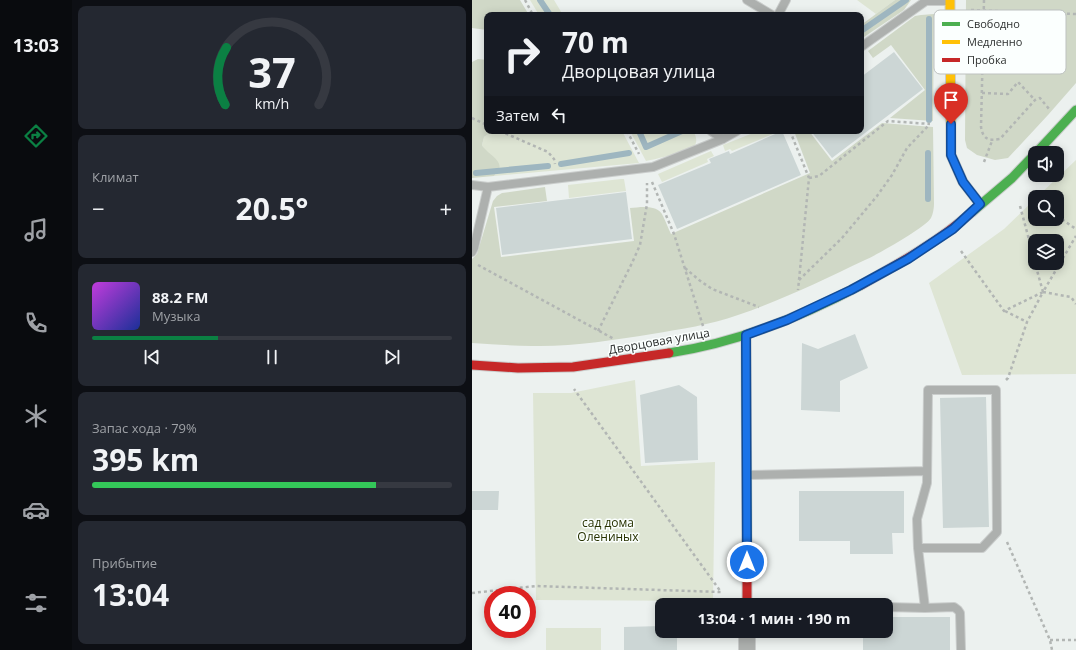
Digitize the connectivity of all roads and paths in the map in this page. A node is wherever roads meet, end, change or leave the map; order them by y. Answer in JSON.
{"nodes":[{"id":1,"x":525,"y":0,"type":"edge"},
{"id":2,"x":747,"y":0,"type":"edge"},
{"id":3,"x":786,"y":0,"type":"edge"},
{"id":4,"x":926,"y":0,"type":"edge"},
{"id":5,"x":950,"y":1,"type":"edge"},
{"id":6,"x":531,"y":12,"type":"edge"},
{"id":7,"x":767,"y":12,"type":"edge"},
{"id":8,"x":780,"y":12,"type":"edge"},
{"id":9,"x":1066,"y":14,"type":"edge"},
{"id":10,"x":1076,"y":14,"type":"edge"},
{"id":11,"x":864,"y":45,"type":"edge"},
{"id":12,"x":950,"y":74,"type":"edge"},
{"id":13,"x":982,"y":74,"type":"edge"},
{"id":14,"x":982,"y":93,"type":"junction"},
{"id":15,"x":1035,"y":100,"type":"junction"},
{"id":16,"x":1076,"y":110,"type":"edge"},
{"id":17,"x":1053,"y":114,"type":"dead end"},
{"id":18,"x":472,"y":118,"type":"edge"},
{"id":19,"x":484,"y":124,"type":"edge"},
{"id":20,"x":929,"y":124,"type":"junction"},
{"id":21,"x":936,"y":124,"type":"dead end"},
{"id":22,"x":507,"y":134,"type":"edge"},
{"id":23,"x":628,"y":134,"type":"edge"},
{"id":24,"x":716,"y":134,"type":"edge"},
{"id":25,"x":732,"y":134,"type":"edge"},
{"id":26,"x":791,"y":134,"type":"edge"},
{"id":27,"x":723,"y":139,"type":"junction"},
{"id":28,"x":992,"y":140,"type":"junction"},
{"id":29,"x":1043,"y":146,"type":"edge"},
{"id":30,"x":984,"y":162,"type":"dead end"},
{"id":31,"x":1028,"y":162,"type":"edge"},
{"id":32,"x":646,"y":168,"type":"junction"},
{"id":33,"x":557,"y":178,"type":"junction"},
{"id":34,"x":809,"y":178,"type":"junction"},
{"id":35,"x":472,"y":185,"type":"edge"},
{"id":36,"x":488,"y":187,"type":"junction"},
{"id":37,"x":980,"y":204,"type":"junction"},
{"id":38,"x":1020,"y":206,"type":"dead end"},
{"id":39,"x":1064,"y":221,"type":"edge"},
{"id":40,"x":1076,"y":229,"type":"edge"},
{"id":41,"x":1028,"y":236,"type":"edge"},
{"id":42,"x":1076,"y":236,"type":"edge"},
{"id":43,"x":961,"y":251,"type":"dead end"},
{"id":44,"x":472,"y":252,"type":"edge"},
{"id":45,"x":472,"y":262,"type":"edge"},
{"id":46,"x":685,"y":268,"type":"junction"},
{"id":47,"x":1037,"y":270,"type":"edge"},
{"id":48,"x":799,"y":280,"type":"junction"},
{"id":49,"x":1043,"y":292,"type":"junction"},
{"id":50,"x":797,"y":296,"type":"dead end"},
{"id":51,"x":1076,"y":304,"type":"edge"},
{"id":52,"x":765,"y":309,"type":"dead end"},
{"id":53,"x":1004,"y":311,"type":"junction"},
{"id":54,"x":1027,"y":322,"type":"junction"},
{"id":55,"x":704,"y":328,"type":"dead end"},
{"id":56,"x":598,"y":331,"type":"junction"},
{"id":57,"x":746,"y":335,"type":"junction"},
{"id":58,"x":619,"y":342,"type":"dead end"},
{"id":59,"x":472,"y":365,"type":"edge"},
{"id":60,"x":570,"y":384,"type":"dead end"},
{"id":61,"x":996,"y":390,"type":"junction"},
{"id":62,"x":927,"y":471,"type":"junction"},
{"id":63,"x":747,"y":474,"type":"junction"},
{"id":64,"x":997,"y":532,"type":"junction"},
{"id":65,"x":918,"y":548,"type":"junction"},
{"id":66,"x":472,"y":593,"type":"edge"},
{"id":67,"x":747,"y":598,"type":"edge"},
{"id":68,"x":893,"y":607,"type":"edge"},
{"id":69,"x":925,"y":608,"type":"junction"},
{"id":70,"x":747,"y":638,"type":"edge"},
{"id":71,"x":1050,"y":640,"type":"junction"},
{"id":72,"x":1076,"y":640,"type":"edge"},
{"id":73,"x":747,"y":650,"type":"edge"},
{"id":74,"x":961,"y":650,"type":"edge"},
{"id":75,"x":1052,"y":650,"type":"edge"}],
"edges":[{"from":1,"to":6,"type":"path"},
{"from":2,"to":7,"type":"lane"},
{"from":3,"to":8,"type":"lane"},
{"from":4,"to":5,"type":"lane"},
{"from":4,"to":11,"type":"lane"},
{"from":9,"to":10,"type":"path"},
{"from":12,"to":37,"type":"main road"},
{"from":13,"to":14,"type":"path"},
{"from":14,"to":15,"type":"path"},
{"from":14,"to":28,"type":"path"},
{"from":15,"to":17,"type":"path"},
{"from":15,"to":28,"type":"path"},
{"from":16,"to":29,"type":"main road","name":"Дворцовая улица"},
{"from":18,"to":19,"type":"path"},
{"from":20,"to":21,"type":"path"},
{"from":20,"to":34,"type":"path"},
{"from":20,"to":48,"type":"path"},
{"from":22,"to":33,"type":"path"},
{"from":23,"to":32,"type":"path"},
{"from":24,"to":27,"type":"lane"},
{"from":25,"to":27,"type":"lane"},
{"from":26,"to":34,"type":"path"},
{"from":27,"to":32,"type":"lane"},
{"from":28,"to":30,"type":"path"},
{"from":31,"to":37,"type":"main road","name":"Дворцовая улица"},
{"from":32,"to":33,"type":"lane"},
{"from":32,"to":46,"type":"path"},
{"from":32,"to":56,"type":"path"},
{"from":33,"to":36,"type":"lane"},
{"from":34,"to":48,"type":"path"},
{"from":35,"to":36,"type":"lane"},
{"from":36,"to":44,"type":"lane"},
{"from":37,"to":57,"type":"main road","name":"Дворцовая улица"},
{"from":38,"to":41,"type":"path"},
{"from":39,"to":40,"type":"path"},
{"from":42,"to":49,"type":"path"},
{"from":43,"to":53,"type":"path"},
{"from":45,"to":56,"type":"path"},
{"from":46,"to":52,"type":"path"},
{"from":46,"to":55,"type":"path"},
{"from":47,"to":49,"type":"path"},
{"from":48,"to":50,"type":"path"},
{"from":49,"to":51,"type":"path"},
{"from":49,"to":53,"type":"path"},
{"from":49,"to":54,"type":"path"},
{"from":53,"to":54,"type":"path"},
{"from":54,"to":61,"type":"path"},
{"from":56,"to":58,"type":"path"},
{"from":57,"to":59,"type":"main road","name":"Дворцовая улица"},
{"from":57,"to":63,"type":"main road"},
{"from":60,"to":66,"type":"path"},
{"from":61,"to":62,"type":"lane"},
{"from":61,"to":64,"type":"lane"},
{"from":62,"to":63,"type":"lane"},
{"from":62,"to":65,"type":"lane"},
{"from":63,"to":67,"type":"main road"},
{"from":64,"to":65,"type":"lane"},
{"from":64,"to":71,"type":"path"},
{"from":65,"to":69,"type":"lane"},
{"from":68,"to":69,"type":"lane"},
{"from":69,"to":74,"type":"lane"},
{"from":70,"to":73,"type":"street"},
{"from":71,"to":72,"type":"path"},
{"from":71,"to":75,"type":"path"}]}
